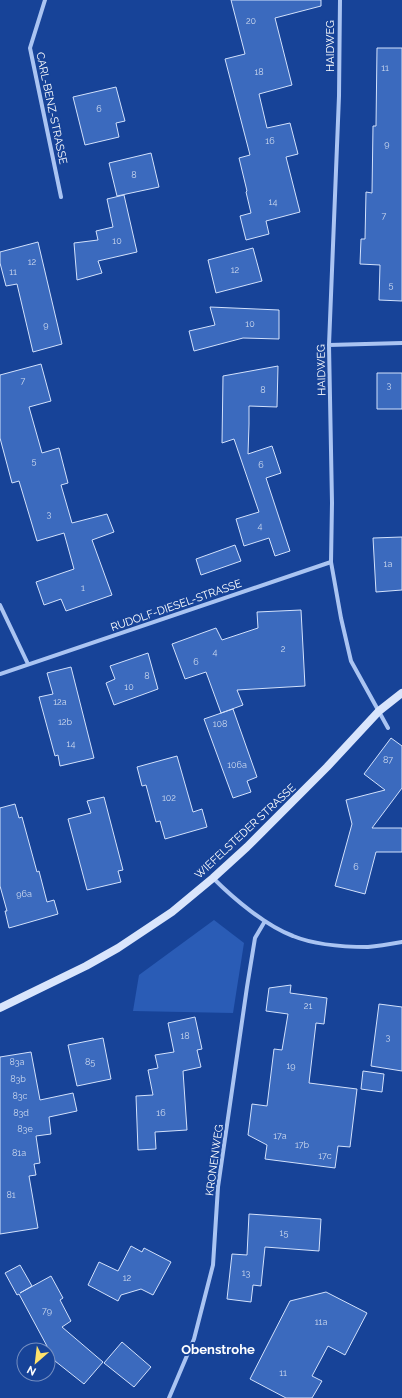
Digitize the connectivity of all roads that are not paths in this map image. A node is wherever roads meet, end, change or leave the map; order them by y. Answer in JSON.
{"nodes":[{"id":1,"x":45,"y":0,"type":"edge"},
{"id":2,"x":340,"y":0,"type":"edge"},
{"id":3,"x":61,"y":197,"type":"dead end"},
{"id":4,"x":402,"y":343,"type":"edge"},
{"id":5,"x":330,"y":345,"type":"junction"},
{"id":6,"x":331,"y":562,"type":"junction"},
{"id":7,"x":0,"y":605,"type":"edge"},
{"id":8,"x":28,"y":664,"type":"junction"},
{"id":9,"x":0,"y":674,"type":"edge"},
{"id":10,"x":402,"y":692,"type":"edge"},
{"id":11,"x":379,"y":711,"type":"junction"},
{"id":12,"x":388,"y":728,"type":"dead end"},
{"id":13,"x":213,"y":878,"type":"junction"},
{"id":14,"x":265,"y":921,"type":"junction"},
{"id":15,"x":402,"y":942,"type":"edge"},
{"id":16,"x":0,"y":1008,"type":"edge"},
{"id":17,"x":169,"y":1398,"type":"edge"}],
"edges":[{"from":1,"to":3,"type":"street","name":"CARL-BENZ-STRASSE"},
{"from":2,"to":5,"type":"street","name":"HAIDWEG"},
{"from":4,"to":5,"type":"street"},
{"from":5,"to":6,"type":"street","name":"HAIDWEG"},
{"from":6,"to":8,"type":"street","name":"RUDOLF-DIESEL-STRASSE"},
{"from":6,"to":11,"type":"street","name":"HAIDWEG"},
{"from":7,"to":8,"type":"street"},
{"from":8,"to":9,"type":"street","name":"RUDOLF-DIESEL-STRASSE"},
{"from":10,"to":11,"type":"main road","name":"WIEFELSTEDER STRASSE"},
{"from":11,"to":12,"type":"street","name":"HAIDWEG"},
{"from":11,"to":13,"type":"main road","name":"WIEFELSTEDER STRASSE"},
{"from":13,"to":14,"type":"street"},
{"from":13,"to":16,"type":"main road","name":"WIEFELSTEDER STRASSE"},
{"from":14,"to":15,"type":"street"},
{"from":14,"to":17,"type":"street","name":"KRONENWEG"}]}
